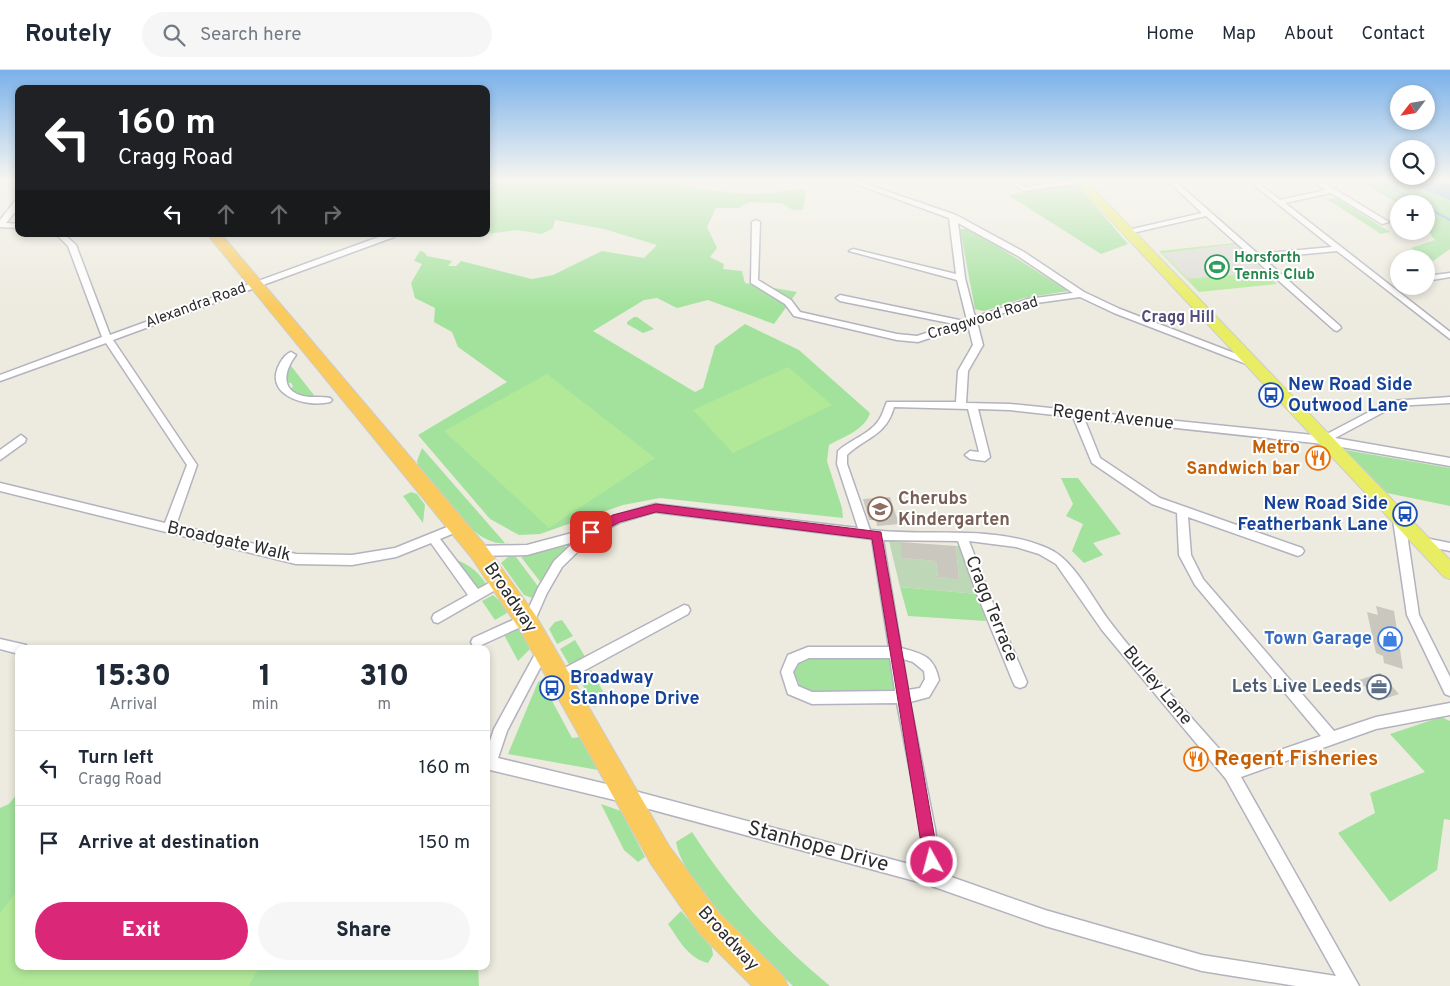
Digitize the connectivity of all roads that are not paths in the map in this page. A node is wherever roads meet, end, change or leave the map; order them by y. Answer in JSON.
{"nodes":[{"id":1,"x":756,"y":224,"type":"edge"},
{"id":2,"x":954,"y":224,"type":"edge"},
{"id":3,"x":965,"y":224,"type":"edge"},
{"id":4,"x":1123,"y":224,"type":"edge"},
{"id":5,"x":1166,"y":224,"type":"edge"},
{"id":6,"x":1219,"y":224,"type":"edge"},
{"id":7,"x":1306,"y":224,"type":"edge"},
{"id":8,"x":0,"y":225,"type":"edge"},
{"id":9,"x":15,"y":226,"type":"edge"},
{"id":10,"x":1131,"y":232,"type":"junction"},
{"id":11,"x":63,"y":237,"type":"edge"},
{"id":12,"x":216,"y":237,"type":"edge"},
{"id":13,"x":383,"y":237,"type":"edge"},
{"id":14,"x":1338,"y":249,"type":"junction"},
{"id":15,"x":852,"y":251,"type":"dead end"},
{"id":16,"x":1258,"y":256,"type":"junction"},
{"id":17,"x":1450,"y":275,"type":"edge"},
{"id":18,"x":960,"y":278,"type":"junction"},
{"id":19,"x":1435,"y":278,"type":"edge"},
{"id":20,"x":256,"y":285,"type":"junction"},
{"id":21,"x":1390,"y":285,"type":"edge"},
{"id":22,"x":1386,"y":286,"type":"junction"},
{"id":23,"x":1081,"y":294,"type":"junction"},
{"id":24,"x":840,"y":298,"type":"dead end"},
{"id":25,"x":967,"y":322,"type":"junction"},
{"id":26,"x":1337,"y":328,"type":"dead end"},
{"id":27,"x":1450,"y":336,"type":"edge"},
{"id":28,"x":107,"y":338,"type":"junction"},
{"id":29,"x":291,"y":355,"type":"dead end"},
{"id":30,"x":1252,"y":363,"type":"junction"},
{"id":31,"x":0,"y":378,"type":"edge"},
{"id":32,"x":326,"y":400,"type":"dead end"},
{"id":33,"x":1450,"y":400,"type":"edge"},
{"id":34,"x":967,"y":405,"type":"junction"},
{"id":35,"x":1077,"y":414,"type":"junction"},
{"id":36,"x":21,"y":439,"type":"dead end"},
{"id":37,"x":1324,"y":440,"type":"junction"},
{"id":38,"x":970,"y":455,"type":"dead end"},
{"id":39,"x":0,"y":456,"type":"edge"},
{"id":40,"x":1450,"y":462,"type":"edge"},
{"id":41,"x":0,"y":487,"type":"edge"},
{"id":42,"x":1182,"y":511,"type":"junction"},
{"id":43,"x":1400,"y":520,"type":"junction"},
{"id":44,"x":457,"y":527,"type":"junction"},
{"id":45,"x":170,"y":528,"type":"junction"},
{"id":46,"x":591,"y":532,"type":"junction"},
{"id":47,"x":871,"y":534,"type":"junction"},
{"id":48,"x":433,"y":537,"type":"junction"},
{"id":49,"x":962,"y":537,"type":"junction"},
{"id":50,"x":1419,"y":541,"type":"junction"},
{"id":51,"x":1450,"y":547,"type":"edge"},
{"id":52,"x":478,"y":551,"type":"junction"},
{"id":53,"x":1298,"y":551,"type":"dead end"},
{"id":54,"x":1450,"y":572,"type":"edge"},
{"id":55,"x":500,"y":582,"type":"junction"},
{"id":56,"x":476,"y":596,"type":"junction"},
{"id":57,"x":684,"y":610,"type":"dead end"},
{"id":58,"x":438,"y":618,"type":"dead end"},
{"id":59,"x":527,"y":621,"type":"junction"},
{"id":60,"x":477,"y":642,"type":"dead end"},
{"id":61,"x":0,"y":644,"type":"edge"},
{"id":62,"x":15,"y":647,"type":"edge"},
{"id":63,"x":544,"y":649,"type":"junction"},
{"id":64,"x":897,"y":652,"type":"junction"},
{"id":65,"x":560,"y":677,"type":"junction"},
{"id":66,"x":1020,"y":682,"type":"dead end"},
{"id":67,"x":1450,"y":690,"type":"edge"},
{"id":68,"x":903,"y":697,"type":"junction"},
{"id":69,"x":1450,"y":709,"type":"edge"},
{"id":70,"x":1332,"y":739,"type":"junction"},
{"id":71,"x":490,"y":757,"type":"edge"},
{"id":72,"x":490,"y":762,"type":"edge"},
{"id":73,"x":1231,"y":774,"type":"junction"},
{"id":74,"x":627,"y":796,"type":"junction"},
{"id":75,"x":933,"y":878,"type":"junction"},
{"id":76,"x":773,"y":986,"type":"edge"},
{"id":77,"x":1350,"y":986,"type":"edge"}],
"edges":[{"from":1,"to":25,"type":"street","name":"Craggwood Road"},
{"from":2,"to":18,"type":"street"},
{"from":3,"to":23,"type":"street"},
{"from":4,"to":10,"type":"main road"},
{"from":5,"to":10,"type":"street"},
{"from":6,"to":16,"type":"street"},
{"from":7,"to":14,"type":"street"},
{"from":8,"to":9,"type":"street"},
{"from":10,"to":30,"type":"main road"},
{"from":11,"to":28,"type":"street"},
{"from":12,"to":20,"type":"highway","name":"Broadway"},
{"from":13,"to":20,"type":"street","name":"Alexandra Road"},
{"from":14,"to":16,"type":"street"},
{"from":14,"to":22,"type":"street"},
{"from":15,"to":18,"type":"street"},
{"from":16,"to":26,"type":"street"},
{"from":17,"to":19,"type":"street"},
{"from":18,"to":25,"type":"street"},
{"from":20,"to":28,"type":"street","name":"Alexandra Road"},
{"from":20,"to":44,"type":"highway","name":"Broadway"},
{"from":21,"to":22,"type":"street"},
{"from":22,"to":27,"type":"street"},
{"from":23,"to":25,"type":"street","name":"Craggwood Road"},
{"from":23,"to":30,"type":"street"},
{"from":24,"to":25,"type":"street"},
{"from":25,"to":34,"type":"street"},
{"from":28,"to":31,"type":"street","name":"Alexandra Road"},
{"from":28,"to":45,"type":"street"},
{"from":29,"to":32,"type":"street"},
{"from":30,"to":37,"type":"main road"},
{"from":33,"to":37,"type":"street"},
{"from":34,"to":35,"type":"street","name":"Regent Avenue"},
{"from":34,"to":38,"type":"street"},
{"from":34,"to":47,"type":"street"},
{"from":35,"to":37,"type":"street","name":"Regent Avenue"},
{"from":35,"to":42,"type":"street"},
{"from":36,"to":39,"type":"street"},
{"from":37,"to":40,"type":"street","name":"Regent Avenue"},
{"from":37,"to":43,"type":"main road"},
{"from":41,"to":45,"type":"street","name":"Broadgate Walk"},
{"from":42,"to":53,"type":"street"},
{"from":42,"to":70,"type":"street"},
{"from":43,"to":50,"type":"main road"},
{"from":43,"to":67,"type":"street"},
{"from":44,"to":48,"type":"street","name":"Broadgate Walk"},
{"from":44,"to":52,"type":"highway","name":"Broadway"},
{"from":45,"to":48,"type":"street","name":"Broadgate Walk"},
{"from":46,"to":47,"type":"street","name":"Burley Lane"},
{"from":46,"to":52,"type":"street"},
{"from":46,"to":59,"type":"street"},
{"from":47,"to":49,"type":"street","name":"Burley Lane"},
{"from":47,"to":64,"type":"street"},
{"from":48,"to":56,"type":"street"},
{"from":49,"to":66,"type":"street","name":"Cragg Terrace"},
{"from":49,"to":73,"type":"street","name":"Burley Lane"},
{"from":50,"to":51,"type":"street"},
{"from":50,"to":54,"type":"main road"},
{"from":52,"to":55,"type":"highway","name":"Broadway"},
{"from":55,"to":56,"type":"street"},
{"from":55,"to":59,"type":"highway","name":"Broadway"},
{"from":56,"to":58,"type":"street"},
{"from":57,"to":65,"type":"street"},
{"from":59,"to":60,"type":"street"},
{"from":59,"to":63,"type":"highway","name":"Broadway"},
{"from":61,"to":62,"type":"street"},
{"from":63,"to":65,"type":"highway","name":"Broadway"},
{"from":63,"to":71,"type":"street","name":"Stanhope Drive"},
{"from":64,"to":68,"type":"street"},
{"from":64,"to":68,"type":"street"},
{"from":64,"to":68,"type":"street"},
{"from":65,"to":74,"type":"highway","name":"Broadway"},
{"from":68,"to":75,"type":"street"},
{"from":69,"to":70,"type":"street"},
{"from":70,"to":73,"type":"street"},
{"from":72,"to":74,"type":"street","name":"Stanhope Drive"},
{"from":73,"to":77,"type":"street","name":"Burley Lane"},
{"from":74,"to":75,"type":"street","name":"Stanhope Drive"},
{"from":74,"to":76,"type":"highway","name":"Broadway"},
{"from":75,"to":77,"type":"street","name":"Stanhope Drive"}]}
